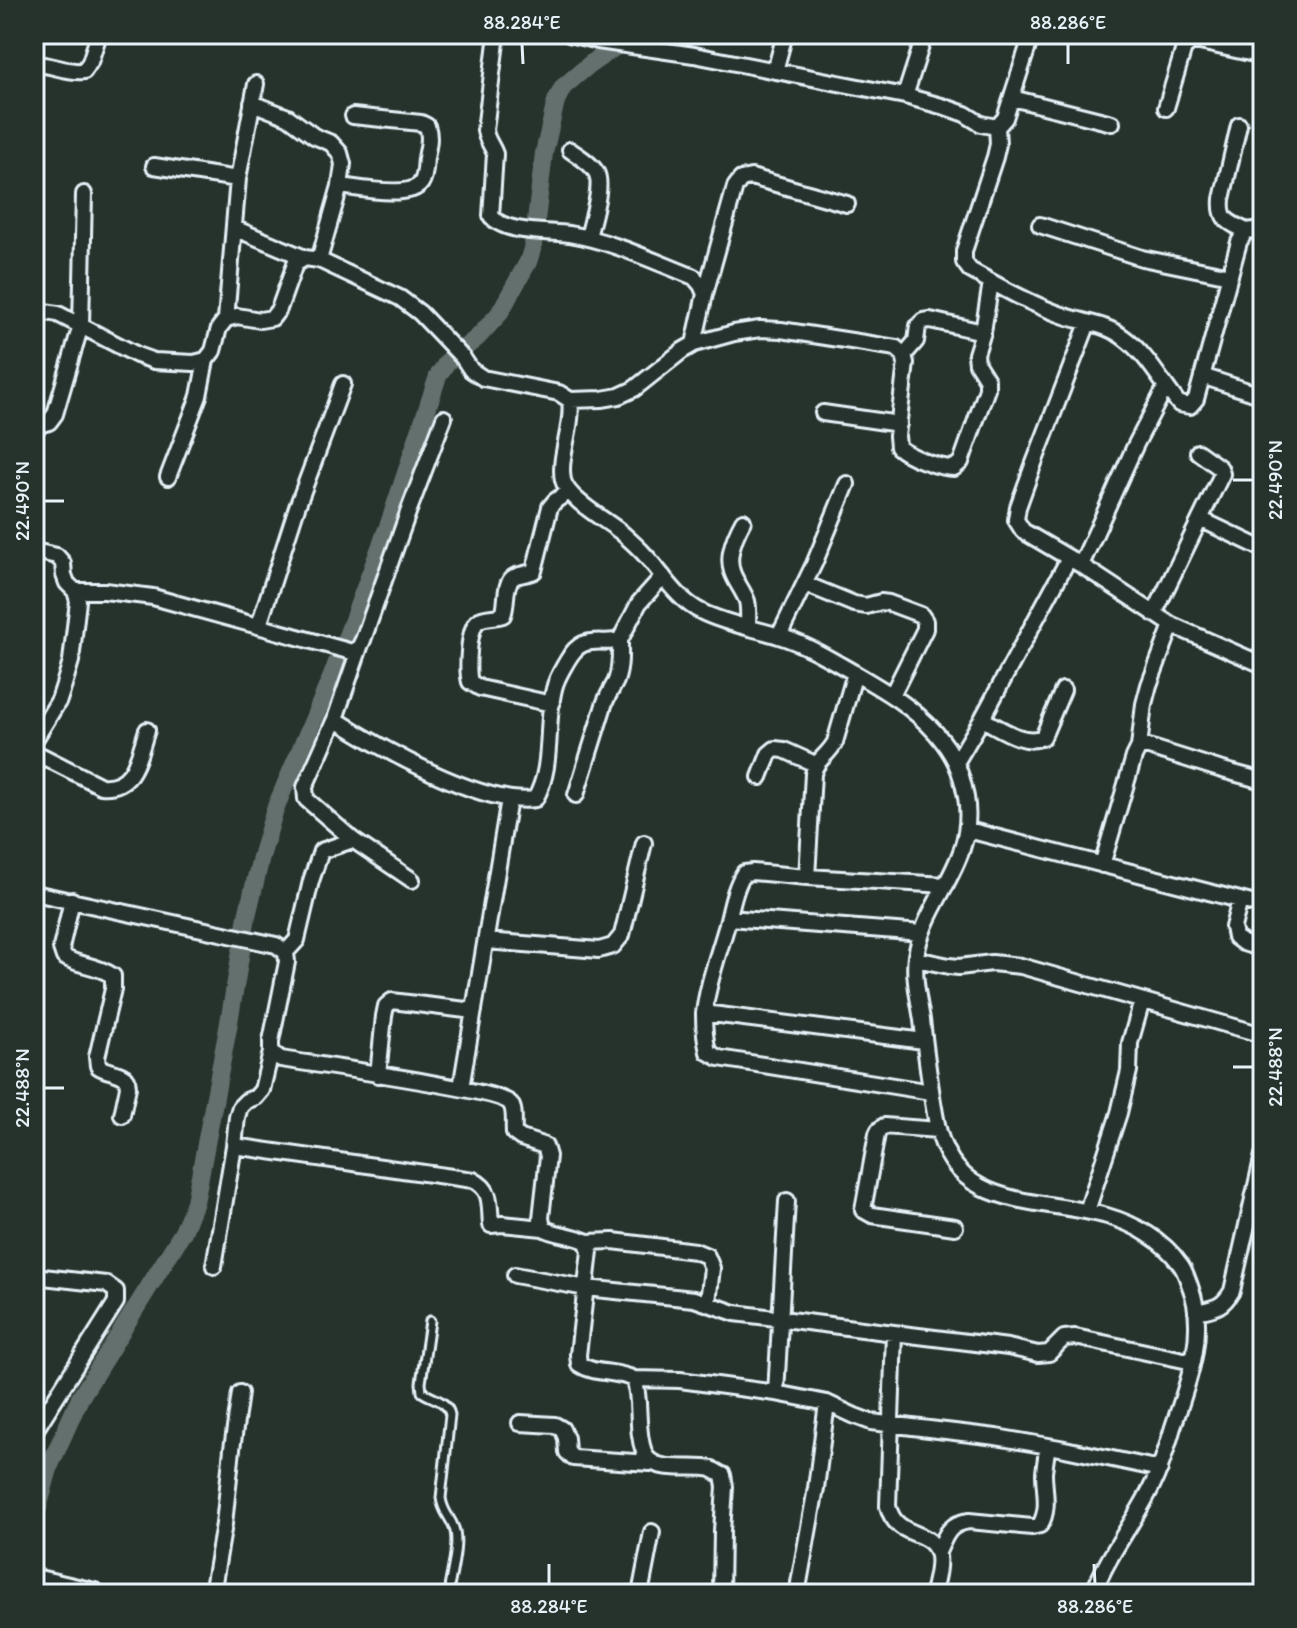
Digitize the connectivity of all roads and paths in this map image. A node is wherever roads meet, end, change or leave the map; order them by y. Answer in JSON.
{"nodes":[{"id":1,"x":99,"y":34,"type":"edge"},
{"id":2,"x":497,"y":34,"type":"edge"},
{"id":3,"x":569,"y":34,"type":"edge"},
{"id":4,"x":785,"y":34,"type":"edge"},
{"id":5,"x":925,"y":34,"type":"edge"},
{"id":6,"x":1032,"y":34,"type":"edge"},
{"id":7,"x":1263,"y":56,"type":"edge"},
{"id":8,"x":34,"y":67,"type":"edge"},
{"id":9,"x":775,"y":71,"type":"junction"},
{"id":10,"x":256,"y":84,"type":"dead end"},
{"id":11,"x":905,"y":96,"type":"junction"},
{"id":12,"x":1012,"y":98,"type":"junction"},
{"id":13,"x":252,"y":103,"type":"junction"},
{"id":14,"x":1166,"y":108,"type":"dead end"},
{"id":15,"x":353,"y":116,"type":"dead end"},
{"id":16,"x":1112,"y":123,"type":"dead end"},
{"id":17,"x":1239,"y":125,"type":"dead end"},
{"id":18,"x":997,"y":127,"type":"junction"},
{"id":19,"x":570,"y":150,"type":"dead end"},
{"id":20,"x":154,"y":166,"type":"dead end"},
{"id":21,"x":238,"y":179,"type":"junction"},
{"id":22,"x":340,"y":186,"type":"junction"},
{"id":23,"x":84,"y":194,"type":"dead end"},
{"id":24,"x":847,"y":204,"type":"dead end"},
{"id":25,"x":1040,"y":225,"type":"dead end"},
{"id":26,"x":234,"y":228,"type":"junction"},
{"id":27,"x":1263,"y":229,"type":"edge"},
{"id":28,"x":1246,"y":231,"type":"junction"},
{"id":29,"x":588,"y":238,"type":"junction"},
{"id":30,"x":312,"y":259,"type":"junction"},
{"id":31,"x":1230,"y":276,"type":"junction"},
{"id":32,"x":991,"y":282,"type":"junction"},
{"id":33,"x":705,"y":294,"type":"junction"},
{"id":34,"x":34,"y":310,"type":"edge"},
{"id":35,"x":226,"y":319,"type":"junction"},
{"id":36,"x":1088,"y":323,"type":"junction"},
{"id":37,"x":81,"y":325,"type":"junction"},
{"id":38,"x":983,"y":332,"type":"junction"},
{"id":39,"x":694,"y":344,"type":"junction"},
{"id":40,"x":904,"y":355,"type":"junction"},
{"id":41,"x":206,"y":360,"type":"junction"},
{"id":42,"x":1202,"y":376,"type":"junction"},
{"id":43,"x":343,"y":384,"type":"dead end"},
{"id":44,"x":1165,"y":388,"type":"junction"},
{"id":45,"x":1263,"y":396,"type":"edge"},
{"id":46,"x":570,"y":400,"type":"junction"},
{"id":47,"x":823,"y":413,"type":"dead end"},
{"id":48,"x":444,"y":418,"type":"dead end"},
{"id":49,"x":899,"y":424,"type":"junction"},
{"id":50,"x":34,"y":426,"type":"edge"},
{"id":51,"x":1198,"y":452,"type":"dead end"},
{"id":52,"x":168,"y":477,"type":"dead end"},
{"id":53,"x":847,"y":484,"type":"dead end"},
{"id":54,"x":568,"y":492,"type":"junction"},
{"id":55,"x":1200,"y":519,"type":"junction"},
{"id":56,"x":743,"y":521,"type":"dead end"},
{"id":57,"x":1263,"y":549,"type":"edge"},
{"id":58,"x":34,"y":551,"type":"edge"},
{"id":59,"x":1075,"y":562,"type":"junction"},
{"id":60,"x":663,"y":576,"type":"junction"},
{"id":61,"x":805,"y":584,"type":"junction"},
{"id":62,"x":75,"y":591,"type":"junction"},
{"id":63,"x":1154,"y":614,"type":"junction"},
{"id":64,"x":259,"y":625,"type":"junction"},
{"id":65,"x":1172,"y":625,"type":"junction"},
{"id":66,"x":748,"y":627,"type":"junction"},
{"id":67,"x":779,"y":636,"type":"junction"},
{"id":68,"x":620,"y":640,"type":"junction"},
{"id":69,"x":357,"y":648,"type":"junction"},
{"id":70,"x":1263,"y":665,"type":"edge"},
{"id":71,"x":855,"y":673,"type":"junction"},
{"id":72,"x":1063,"y":690,"type":"dead end"},
{"id":73,"x":892,"y":695,"type":"junction"},
{"id":74,"x":552,"y":704,"type":"junction"},
{"id":75,"x":335,"y":719,"type":"junction"},
{"id":76,"x":982,"y":719,"type":"junction"},
{"id":77,"x":147,"y":730,"type":"dead end"},
{"id":78,"x":34,"y":741,"type":"edge"},
{"id":79,"x":1139,"y":747,"type":"junction"},
{"id":80,"x":34,"y":752,"type":"edge"},
{"id":81,"x":957,"y":761,"type":"junction"},
{"id":82,"x":815,"y":764,"type":"junction"},
{"id":83,"x":760,"y":777,"type":"dead end"},
{"id":84,"x":1263,"y":781,"type":"edge"},
{"id":85,"x":576,"y":795,"type":"dead end"},
{"id":86,"x":509,"y":799,"type":"junction"},
{"id":87,"x":968,"y":830,"type":"junction"},
{"id":88,"x":353,"y":840,"type":"junction"},
{"id":89,"x":644,"y":843,"type":"dead end"},
{"id":90,"x":1102,"y":865,"type":"junction"},
{"id":91,"x":807,"y":877,"type":"junction"},
{"id":92,"x":412,"y":880,"type":"dead end"},
{"id":93,"x":946,"y":885,"type":"junction"},
{"id":94,"x":34,"y":893,"type":"edge"},
{"id":95,"x":72,"y":900,"type":"junction"},
{"id":96,"x":1240,"y":900,"type":"junction"},
{"id":97,"x":1263,"y":906,"type":"edge"},
{"id":98,"x":729,"y":918,"type":"junction"},
{"id":99,"x":922,"y":933,"type":"junction"},
{"id":100,"x":486,"y":941,"type":"junction"},
{"id":101,"x":1263,"y":949,"type":"edge"},
{"id":102,"x":286,"y":952,"type":"junction"},
{"id":103,"x":916,"y":959,"type":"junction"},
{"id":104,"x":1142,"y":1001,"type":"junction"},
{"id":105,"x":474,"y":1011,"type":"junction"},
{"id":106,"x":704,"y":1013,"type":"junction"},
{"id":107,"x":1263,"y":1035,"type":"edge"},
{"id":108,"x":924,"y":1041,"type":"junction"},
{"id":109,"x":271,"y":1052,"type":"junction"},
{"id":110,"x":378,"y":1075,"type":"junction"},
{"id":111,"x":461,"y":1088,"type":"junction"},
{"id":112,"x":931,"y":1092,"type":"junction"},
{"id":113,"x":122,"y":1115,"type":"dead end"},
{"id":114,"x":938,"y":1130,"type":"junction"},
{"id":115,"x":234,"y":1146,"type":"junction"},
{"id":116,"x":1263,"y":1155,"type":"edge"},
{"id":117,"x":787,"y":1201,"type":"dead end"},
{"id":118,"x":1087,"y":1211,"type":"junction"},
{"id":119,"x":955,"y":1227,"type":"dead end"},
{"id":120,"x":543,"y":1228,"type":"junction"},
{"id":121,"x":587,"y":1242,"type":"junction"},
{"id":122,"x":214,"y":1266,"type":"dead end"},
{"id":123,"x":515,"y":1275,"type":"dead end"},
{"id":124,"x":34,"y":1276,"type":"edge"},
{"id":125,"x":586,"y":1288,"type":"junction"},
{"id":126,"x":708,"y":1302,"type":"junction"},
{"id":127,"x":1196,"y":1312,"type":"junction"},
{"id":128,"x":781,"y":1318,"type":"junction"},
{"id":129,"x":430,"y":1321,"type":"dead end"},
{"id":130,"x":894,"y":1333,"type":"junction"},
{"id":131,"x":1193,"y":1362,"type":"junction"},
{"id":132,"x":634,"y":1379,"type":"junction"},
{"id":133,"x":240,"y":1393,"type":"dead end"},
{"id":134,"x":776,"y":1393,"type":"junction"},
{"id":135,"x":827,"y":1403,"type":"junction"},
{"id":136,"x":520,"y":1423,"type":"dead end"},
{"id":137,"x":890,"y":1425,"type":"junction"},
{"id":138,"x":34,"y":1432,"type":"edge"},
{"id":139,"x":1048,"y":1446,"type":"junction"},
{"id":140,"x":650,"y":1463,"type":"junction"},
{"id":141,"x":1160,"y":1469,"type":"junction"},
{"id":142,"x":652,"y":1532,"type":"dead end"},
{"id":143,"x":938,"y":1552,"type":"junction"},
{"id":144,"x":34,"y":1580,"type":"edge"},
{"id":145,"x":92,"y":1594,"type":"edge"},
{"id":146,"x":212,"y":1594,"type":"edge"},
{"id":147,"x":448,"y":1594,"type":"edge"},
{"id":148,"x":640,"y":1594,"type":"edge"},
{"id":149,"x":721,"y":1594,"type":"edge"},
{"id":150,"x":797,"y":1594,"type":"edge"},
{"id":151,"x":933,"y":1594,"type":"edge"},
{"id":152,"x":1093,"y":1594,"type":"edge"}],
"edges":[{"from":1,"to":8,"type":"street"},
{"from":2,"to":29,"type":"street"},
{"from":3,"to":9,"type":"street"},
{"from":4,"to":9,"type":"street"},
{"from":5,"to":11,"type":"street"},
{"from":6,"to":12,"type":"street"},
{"from":7,"to":14,"type":"street"},
{"from":9,"to":11,"type":"street"},
{"from":10,"to":13,"type":"street"},
{"from":11,"to":18,"type":"street"},
{"from":12,"to":16,"type":"street"},
{"from":12,"to":18,"type":"street"},
{"from":13,"to":21,"type":"street"},
{"from":13,"to":22,"type":"street"},
{"from":15,"to":22,"type":"street"},
{"from":17,"to":28,"type":"street"},
{"from":18,"to":32,"type":"street"},
{"from":19,"to":29,"type":"street"},
{"from":20,"to":21,"type":"street"},
{"from":21,"to":26,"type":"street"},
{"from":22,"to":30,"type":"street"},
{"from":23,"to":37,"type":"street"},
{"from":24,"to":33,"type":"street"},
{"from":25,"to":31,"type":"street"},
{"from":26,"to":30,"type":"street"},
{"from":26,"to":35,"type":"street"},
{"from":27,"to":28,"type":"street"},
{"from":28,"to":31,"type":"street"},
{"from":29,"to":33,"type":"street"},
{"from":30,"to":35,"type":"street"},
{"from":30,"to":46,"type":"street"},
{"from":31,"to":42,"type":"street"},
{"from":32,"to":36,"type":"street"},
{"from":32,"to":38,"type":"street"},
{"from":33,"to":39,"type":"street"},
{"from":34,"to":37,"type":"street"},
{"from":35,"to":41,"type":"street"},
{"from":36,"to":44,"type":"street"},
{"from":36,"to":59,"type":"street"},
{"from":37,"to":41,"type":"street"},
{"from":37,"to":50,"type":"street"},
{"from":38,"to":40,"type":"street"},
{"from":38,"to":49,"type":"street"},
{"from":39,"to":40,"type":"street"},
{"from":39,"to":46,"type":"street"},
{"from":40,"to":49,"type":"street"},
{"from":41,"to":52,"type":"street"},
{"from":42,"to":44,"type":"street"},
{"from":42,"to":45,"type":"street"},
{"from":43,"to":64,"type":"street"},
{"from":44,"to":59,"type":"street"},
{"from":46,"to":54,"type":"street"},
{"from":47,"to":49,"type":"street"},
{"from":48,"to":69,"type":"street"},
{"from":51,"to":55,"type":"street"},
{"from":53,"to":61,"type":"street"},
{"from":54,"to":60,"type":"street"},
{"from":54,"to":74,"type":"street"},
{"from":55,"to":57,"type":"street"},
{"from":55,"to":63,"type":"street"},
{"from":56,"to":66,"type":"street"},
{"from":58,"to":62,"type":"street"},
{"from":59,"to":63,"type":"street"},
{"from":59,"to":76,"type":"street"},
{"from":60,"to":66,"type":"street"},
{"from":60,"to":68,"type":"street"},
{"from":61,"to":67,"type":"street"},
{"from":61,"to":73,"type":"street"},
{"from":62,"to":64,"type":"street"},
{"from":62,"to":78,"type":"street"},
{"from":63,"to":65,"type":"street"},
{"from":64,"to":69,"type":"street"},
{"from":65,"to":70,"type":"street"},
{"from":65,"to":79,"type":"street"},
{"from":66,"to":67,"type":"street"},
{"from":67,"to":71,"type":"street"},
{"from":68,"to":74,"type":"street"},
{"from":68,"to":85,"type":"street"},
{"from":69,"to":75,"type":"street"},
{"from":71,"to":73,"type":"street"},
{"from":71,"to":82,"type":"street"},
{"from":72,"to":76,"type":"street"},
{"from":73,"to":81,"type":"street"},
{"from":74,"to":86,"type":"street"},
{"from":75,"to":86,"type":"street"},
{"from":75,"to":88,"type":"street"},
{"from":76,"to":81,"type":"street"},
{"from":77,"to":80,"type":"street"},
{"from":79,"to":84,"type":"street"},
{"from":79,"to":90,"type":"street"},
{"from":81,"to":87,"type":"street"},
{"from":82,"to":83,"type":"street"},
{"from":82,"to":91,"type":"street"},
{"from":86,"to":100,"type":"street"},
{"from":87,"to":90,"type":"street"},
{"from":87,"to":93,"type":"street"},
{"from":88,"to":92,"type":"street"},
{"from":88,"to":102,"type":"street"},
{"from":89,"to":100,"type":"street"},
{"from":90,"to":96,"type":"street"},
{"from":91,"to":93,"type":"street"},
{"from":91,"to":98,"type":"street"},
{"from":93,"to":99,"type":"street"},
{"from":94,"to":95,"type":"street"},
{"from":95,"to":102,"type":"street"},
{"from":95,"to":113,"type":"street"},
{"from":96,"to":97,"type":"street"},
{"from":96,"to":101,"type":"street"},
{"from":98,"to":99,"type":"street"},
{"from":98,"to":106,"type":"street"},
{"from":99,"to":103,"type":"street"},
{"from":100,"to":105,"type":"street"},
{"from":102,"to":109,"type":"street"},
{"from":103,"to":104,"type":"street"},
{"from":103,"to":108,"type":"street"},
{"from":104,"to":107,"type":"street"},
{"from":104,"to":118,"type":"street"},
{"from":105,"to":110,"type":"street"},
{"from":105,"to":111,"type":"street"},
{"from":106,"to":108,"type":"street"},
{"from":106,"to":112,"type":"street"},
{"from":108,"to":112,"type":"street"},
{"from":109,"to":110,"type":"street"},
{"from":109,"to":115,"type":"street"},
{"from":110,"to":111,"type":"street"},
{"from":111,"to":120,"type":"street"},
{"from":112,"to":114,"type":"street"},
{"from":114,"to":118,"type":"street"},
{"from":114,"to":119,"type":"street"},
{"from":115,"to":120,"type":"street"},
{"from":115,"to":122,"type":"street"},
{"from":116,"to":127,"type":"street"},
{"from":117,"to":128,"type":"street"},
{"from":118,"to":127,"type":"street"},
{"from":120,"to":121,"type":"street"},
{"from":121,"to":125,"type":"street"},
{"from":121,"to":126,"type":"street"},
{"from":123,"to":125,"type":"street"},
{"from":124,"to":138,"type":"street"},
{"from":125,"to":126,"type":"street"},
{"from":125,"to":132,"type":"street"},
{"from":126,"to":128,"type":"street"},
{"from":127,"to":131,"type":"street"},
{"from":128,"to":130,"type":"street"},
{"from":128,"to":134,"type":"street"},
{"from":129,"to":147,"type":"lane"},
{"from":130,"to":131,"type":"street"},
{"from":130,"to":137,"type":"street"},
{"from":131,"to":141,"type":"street"},
{"from":132,"to":134,"type":"street"},
{"from":132,"to":140,"type":"street"},
{"from":133,"to":146,"type":"street"},
{"from":134,"to":135,"type":"street"},
{"from":135,"to":137,"type":"street"},
{"from":135,"to":150,"type":"street"},
{"from":136,"to":140,"type":"street"},
{"from":137,"to":139,"type":"street"},
{"from":137,"to":143,"type":"street"},
{"from":139,"to":141,"type":"street"},
{"from":139,"to":143,"type":"street"},
{"from":140,"to":149,"type":"street"},
{"from":141,"to":152,"type":"street"},
{"from":142,"to":148,"type":"street"},
{"from":143,"to":151,"type":"street"},
{"from":144,"to":145,"type":"main road"}]}
